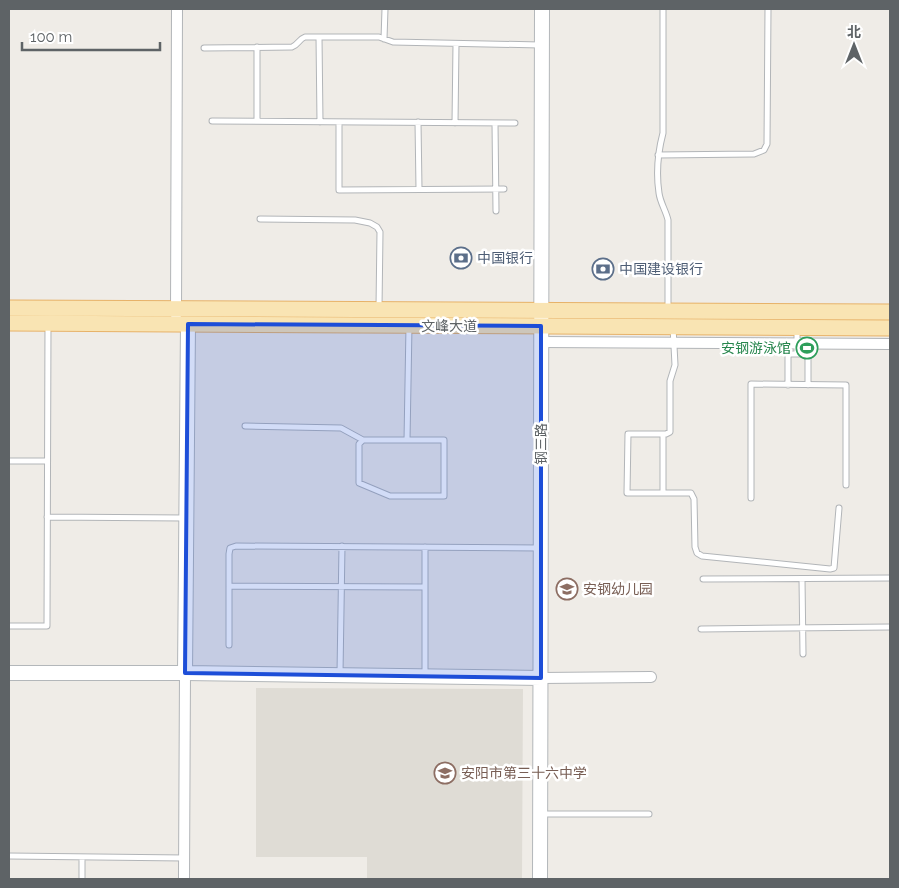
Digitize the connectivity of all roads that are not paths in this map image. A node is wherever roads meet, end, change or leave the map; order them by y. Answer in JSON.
{"nodes":[{"id":1,"x":177,"y":9,"type":"edge"},
{"id":2,"x":385,"y":9,"type":"edge"},
{"id":3,"x":542,"y":9,"type":"edge"},
{"id":4,"x":663,"y":9,"type":"edge"},
{"id":5,"x":768,"y":9,"type":"edge"},
{"id":6,"x":319,"y":37,"type":"junction"},
{"id":7,"x":384,"y":39,"type":"junction"},
{"id":8,"x":456,"y":44,"type":"junction"},
{"id":9,"x":542,"y":45,"type":"junction"},
{"id":10,"x":256,"y":47,"type":"junction"},
{"id":11,"x":204,"y":48,"type":"dead end"},
{"id":12,"x":212,"y":121,"type":"dead end"},
{"id":13,"x":257,"y":121,"type":"junction"},
{"id":14,"x":320,"y":122,"type":"junction"},
{"id":15,"x":339,"y":122,"type":"junction"},
{"id":16,"x":418,"y":122,"type":"junction"},
{"id":17,"x":455,"y":123,"type":"junction"},
{"id":18,"x":496,"y":123,"type":"junction"},
{"id":19,"x":514,"y":123,"type":"dead end"},
{"id":20,"x":658,"y":155,"type":"junction"},
{"id":21,"x":418,"y":189,"type":"junction"},
{"id":22,"x":496,"y":189,"type":"junction"},
{"id":23,"x":504,"y":189,"type":"dead end"},
{"id":24,"x":496,"y":211,"type":"dead end"},
{"id":25,"x":260,"y":219,"type":"dead end"},
{"id":26,"x":9,"y":308,"type":"edge"},
{"id":27,"x":176,"y":308,"type":"junction"},
{"id":28,"x":379,"y":310,"type":"junction"},
{"id":29,"x":541,"y":310,"type":"junction"},
{"id":30,"x":668,"y":311,"type":"junction"},
{"id":31,"x":890,"y":312,"type":"edge"},
{"id":32,"x":9,"y":323,"type":"edge"},
{"id":33,"x":48,"y":323,"type":"junction"},
{"id":34,"x":182,"y":324,"type":"junction"},
{"id":35,"x":408,"y":325,"type":"junction"},
{"id":36,"x":541,"y":326,"type":"junction"},
{"id":37,"x":673,"y":327,"type":"junction"},
{"id":38,"x":890,"y":328,"type":"edge"},
{"id":39,"x":798,"y":335,"type":"junction"},
{"id":40,"x":541,"y":342,"type":"junction"},
{"id":41,"x":674,"y":342,"type":"junction"},
{"id":42,"x":890,"y":344,"type":"edge"},
{"id":43,"x":797,"y":354,"type":"junction"},
{"id":44,"x":788,"y":384,"type":"junction"},
{"id":45,"x":808,"y":384,"type":"junction"},
{"id":46,"x":245,"y":426,"type":"dead end"},
{"id":47,"x":663,"y":434,"type":"junction"},
{"id":48,"x":363,"y":440,"type":"junction"},
{"id":49,"x":406,"y":440,"type":"junction"},
{"id":50,"x":47,"y":461,"type":"junction"},
{"id":51,"x":9,"y":462,"type":"edge"},
{"id":52,"x":846,"y":485,"type":"dead end"},
{"id":53,"x":663,"y":493,"type":"junction"},
{"id":54,"x":751,"y":498,"type":"dead end"},
{"id":55,"x":840,"y":508,"type":"dead end"},
{"id":56,"x":47,"y":517,"type":"junction"},
{"id":57,"x":186,"y":518,"type":"junction"},
{"id":58,"x":342,"y":546,"type":"junction"},
{"id":59,"x":425,"y":547,"type":"junction"},
{"id":60,"x":541,"y":548,"type":"junction"},
{"id":61,"x":890,"y":578,"type":"edge"},
{"id":62,"x":703,"y":579,"type":"dead end"},
{"id":63,"x":802,"y":579,"type":"junction"},
{"id":64,"x":229,"y":586,"type":"junction"},
{"id":65,"x":342,"y":587,"type":"junction"},
{"id":66,"x":425,"y":587,"type":"junction"},
{"id":67,"x":9,"y":626,"type":"edge"},
{"id":68,"x":890,"y":627,"type":"edge"},
{"id":69,"x":802,"y":628,"type":"junction"},
{"id":70,"x":702,"y":629,"type":"dead end"},
{"id":71,"x":229,"y":645,"type":"dead end"},
{"id":72,"x":803,"y":654,"type":"dead end"},
{"id":73,"x":9,"y":673,"type":"edge"},
{"id":74,"x":185,"y":673,"type":"junction"},
{"id":75,"x":340,"y":675,"type":"junction"},
{"id":76,"x":425,"y":676,"type":"junction"},
{"id":77,"x":651,"y":677,"type":"dead end"},
{"id":78,"x":541,"y":678,"type":"junction"},
{"id":79,"x":540,"y":814,"type":"junction"},
{"id":80,"x":649,"y":814,"type":"dead end"},
{"id":81,"x":9,"y":856,"type":"edge"},
{"id":82,"x":82,"y":857,"type":"junction"},
{"id":83,"x":184,"y":858,"type":"junction"},
{"id":84,"x":82,"y":879,"type":"edge"},
{"id":85,"x":184,"y":879,"type":"edge"},
{"id":86,"x":540,"y":879,"type":"edge"}],
"edges":[{"from":1,"to":27,"type":"street"},
{"from":2,"to":7,"type":"lane"},
{"from":3,"to":9,"type":"street","name":"钢三路"},
{"from":4,"to":20,"type":"lane"},
{"from":5,"to":20,"type":"lane"},
{"from":6,"to":7,"type":"lane"},
{"from":6,"to":10,"type":"lane"},
{"from":6,"to":14,"type":"lane"},
{"from":7,"to":8,"type":"lane"},
{"from":8,"to":9,"type":"lane"},
{"from":8,"to":17,"type":"lane"},
{"from":9,"to":29,"type":"street","name":"钢三路"},
{"from":10,"to":11,"type":"lane"},
{"from":10,"to":13,"type":"lane"},
{"from":12,"to":13,"type":"lane"},
{"from":13,"to":14,"type":"lane"},
{"from":14,"to":15,"type":"lane"},
{"from":15,"to":16,"type":"lane"},
{"from":15,"to":21,"type":"lane"},
{"from":16,"to":17,"type":"lane"},
{"from":16,"to":21,"type":"lane"},
{"from":17,"to":18,"type":"lane"},
{"from":18,"to":19,"type":"lane"},
{"from":18,"to":22,"type":"lane"},
{"from":20,"to":30,"type":"lane"},
{"from":21,"to":22,"type":"lane"},
{"from":22,"to":23,"type":"lane"},
{"from":22,"to":24,"type":"lane"},
{"from":25,"to":28,"type":"lane"},
{"from":26,"to":27,"type":"main road","name":"文峰大道"},
{"from":27,"to":28,"type":"main road","name":"文峰大道"},
{"from":27,"to":34,"type":"street"},
{"from":28,"to":29,"type":"main road","name":"文峰大道"},
{"from":29,"to":30,"type":"main road","name":"文峰大道"},
{"from":29,"to":36,"type":"street","name":"钢三路"},
{"from":30,"to":31,"type":"main road","name":"文峰大道"},
{"from":32,"to":33,"type":"main road","name":"文峰大道"},
{"from":33,"to":34,"type":"main road","name":"文峰大道"},
{"from":33,"to":50,"type":"lane"},
{"from":34,"to":35,"type":"main road","name":"文峰大道"},
{"from":34,"to":57,"type":"street"},
{"from":35,"to":36,"type":"main road","name":"文峰大道"},
{"from":35,"to":49,"type":"lane"},
{"from":36,"to":37,"type":"main road","name":"文峰大道"},
{"from":36,"to":40,"type":"street","name":"钢三路"},
{"from":37,"to":39,"type":"main road","name":"文峰大道"},
{"from":37,"to":41,"type":"lane"},
{"from":38,"to":39,"type":"main road","name":"文峰大道"},
{"from":39,"to":41,"type":"street"},
{"from":39,"to":42,"type":"street"},
{"from":39,"to":43,"type":"lane"},
{"from":40,"to":41,"type":"street"},
{"from":40,"to":60,"type":"street","name":"钢三路"},
{"from":41,"to":47,"type":"lane"},
{"from":43,"to":44,"type":"lane"},
{"from":43,"to":45,"type":"lane"},
{"from":44,"to":45,"type":"lane"},
{"from":44,"to":54,"type":"lane"},
{"from":45,"to":52,"type":"lane"},
{"from":46,"to":48,"type":"lane"},
{"from":47,"to":53,"type":"lane"},
{"from":47,"to":53,"type":"lane"},
{"from":48,"to":49,"type":"lane"},
{"from":48,"to":49,"type":"lane"},
{"from":50,"to":51,"type":"lane"},
{"from":50,"to":56,"type":"lane"},
{"from":53,"to":55,"type":"lane"},
{"from":56,"to":57,"type":"lane"},
{"from":56,"to":67,"type":"lane"},
{"from":57,"to":74,"type":"street"},
{"from":58,"to":59,"type":"lane"},
{"from":58,"to":64,"type":"lane"},
{"from":58,"to":65,"type":"lane"},
{"from":59,"to":60,"type":"lane"},
{"from":59,"to":66,"type":"lane"},
{"from":60,"to":78,"type":"street","name":"钢三路"},
{"from":61,"to":63,"type":"lane"},
{"from":62,"to":63,"type":"lane"},
{"from":63,"to":69,"type":"lane"},
{"from":64,"to":65,"type":"lane"},
{"from":64,"to":71,"type":"lane"},
{"from":65,"to":66,"type":"lane"},
{"from":65,"to":75,"type":"lane"},
{"from":66,"to":76,"type":"lane"},
{"from":68,"to":69,"type":"lane"},
{"from":69,"to":70,"type":"lane"},
{"from":69,"to":72,"type":"lane"},
{"from":73,"to":74,"type":"street"},
{"from":74,"to":75,"type":"street"},
{"from":74,"to":83,"type":"street"},
{"from":75,"to":76,"type":"street"},
{"from":76,"to":78,"type":"street"},
{"from":77,"to":78,"type":"street"},
{"from":78,"to":79,"type":"street","name":"钢三路"},
{"from":79,"to":80,"type":"lane"},
{"from":79,"to":86,"type":"street","name":"钢三路"},
{"from":81,"to":82,"type":"lane"},
{"from":82,"to":83,"type":"lane"},
{"from":82,"to":84,"type":"lane"},
{"from":83,"to":85,"type":"street"}]}
